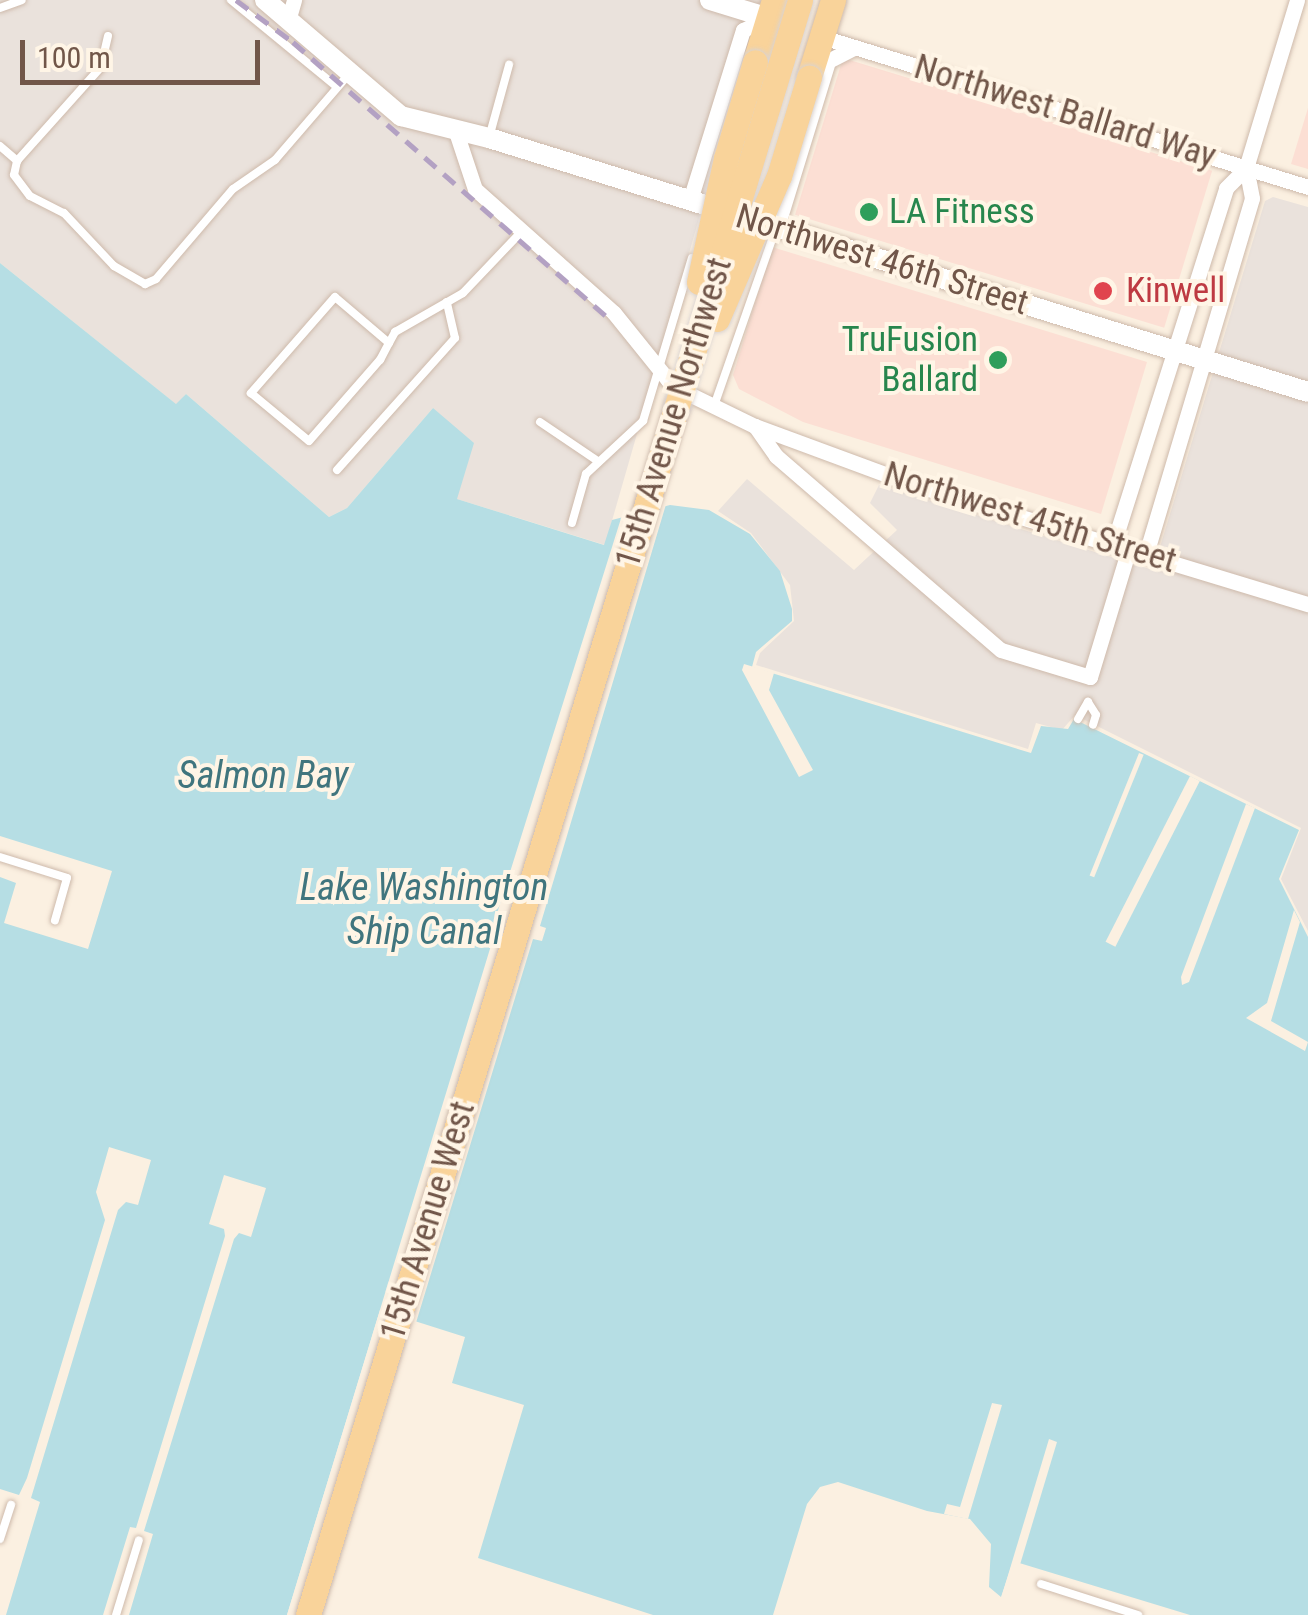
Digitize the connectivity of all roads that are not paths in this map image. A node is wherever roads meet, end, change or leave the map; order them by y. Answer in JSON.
{"nodes":[{"id":1,"x":22,"y":0,"type":"edge"},
{"id":2,"x":230,"y":0,"type":"edge"},
{"id":3,"x":265,"y":0,"type":"edge"},
{"id":4,"x":800,"y":0,"type":"edge"},
{"id":5,"x":833,"y":0,"type":"edge"},
{"id":6,"x":1297,"y":0,"type":"edge"},
{"id":7,"x":712,"y":1,"type":"edge"},
{"id":8,"x":0,"y":8,"type":"edge"},
{"id":9,"x":771,"y":9,"type":"edge"},
{"id":10,"x":291,"y":10,"type":"edge"},
{"id":11,"x":743,"y":30,"type":"junction"},
{"id":12,"x":108,"y":36,"type":"dead end"},
{"id":13,"x":822,"y":37,"type":"junction"},
{"id":14,"x":853,"y":48,"type":"junction"},
{"id":15,"x":509,"y":65,"type":"dead end"},
{"id":16,"x":343,"y":81,"type":"junction"},
{"id":17,"x":455,"y":130,"type":"junction"},
{"id":18,"x":489,"y":138,"type":"junction"},
{"id":19,"x":0,"y":146,"type":"edge"},
{"id":20,"x":16,"y":162,"type":"junction"},
{"id":21,"x":1246,"y":168,"type":"junction"},
{"id":22,"x":1307,"y":184,"type":"edge"},
{"id":23,"x":699,"y":203,"type":"junction"},
{"id":24,"x":777,"y":227,"type":"junction"},
{"id":25,"x":522,"y":232,"type":"junction"},
{"id":26,"x":447,"y":302,"type":"junction"},
{"id":27,"x":389,"y":343,"type":"junction"},
{"id":28,"x":1178,"y":351,"type":"junction"},
{"id":29,"x":1204,"y":359,"type":"junction"},
{"id":30,"x":658,"y":369,"type":"junction"},
{"id":31,"x":1308,"y":392,"type":"edge"},
{"id":32,"x":677,"y":405,"type":"junction"},
{"id":33,"x":714,"y":406,"type":"junction"},
{"id":34,"x":540,"y":422,"type":"dead end"},
{"id":35,"x":755,"y":426,"type":"junction"},
{"id":36,"x":599,"y":462,"type":"junction"},
{"id":37,"x":337,"y":470,"type":"dead end"},
{"id":38,"x":572,"y":523,"type":"dead end"},
{"id":39,"x":1121,"y":547,"type":"junction"},
{"id":40,"x":1146,"y":554,"type":"junction"},
{"id":41,"x":1308,"y":604,"type":"edge"},
{"id":42,"x":1078,"y":720,"type":"dead end"},
{"id":43,"x":1093,"y":725,"type":"dead end"},
{"id":44,"x":548,"y":827,"type":"joint"},
{"id":45,"x":0,"y":858,"type":"edge"},
{"id":46,"x":54,"y":920,"type":"dead end"},
{"id":47,"x":11,"y":1505,"type":"dead end"},
{"id":48,"x":0,"y":1539,"type":"edge"},
{"id":49,"x":139,"y":1540,"type":"dead end"},
{"id":50,"x":1041,"y":1584,"type":"dead end"},
{"id":51,"x":116,"y":1615,"type":"edge"},
{"id":52,"x":308,"y":1615,"type":"edge"},
{"id":53,"x":1138,"y":1615,"type":"edge"}],
"edges":[{"from":1,"to":8,"type":"lane"},
{"from":2,"to":16,"type":"lane"},
{"from":3,"to":10,"type":"street","name":"Northwest 46th Street"},
{"from":4,"to":32,"type":"main road","name":"15th Avenue Northwest","bridge":true},
{"from":5,"to":13,"type":"main road"},
{"from":6,"to":21,"type":"street"},
{"from":7,"to":9,"type":"street"},
{"from":7,"to":11,"type":"street"},
{"from":9,"to":11,"type":"street"},
{"from":9,"to":32,"type":"main road","bridge":true},
{"from":10,"to":16,"type":"street","name":"Northwest 46th Street"},
{"from":11,"to":23,"type":"street","name":"15th Avenue Northwest"},
{"from":12,"to":20,"type":"lane"},
{"from":13,"to":14,"type":"street","name":"Northwest Ballard Way"},
{"from":13,"to":32,"type":"main road","bridge":true},
{"from":14,"to":21,"type":"street","name":"Northwest Ballard Way"},
{"from":14,"to":24,"type":"street","name":"15th Avenue Northwest"},
{"from":15,"to":18,"type":"lane"},
{"from":16,"to":17,"type":"street","name":"Northwest 46th Street"},
{"from":16,"to":20,"type":"lane"},
{"from":17,"to":18,"type":"street","name":"Northwest 46th Street"},
{"from":17,"to":25,"type":"street","name":"Northwest 45th Street"},
{"from":18,"to":23,"type":"street","name":"Northwest 46th Street"},
{"from":19,"to":20,"type":"lane"},
{"from":21,"to":22,"type":"street","name":"Northwest Ballard Way"},
{"from":21,"to":28,"type":"street"},
{"from":21,"to":29,"type":"street"},
{"from":23,"to":24,"type":"street","name":"Northwest 46th Street"},
{"from":23,"to":30,"type":"lane","name":"15th Avenue Northwest"},
{"from":24,"to":28,"type":"street","name":"Northwest 46th Street"},
{"from":24,"to":33,"type":"lane","name":"15th Avenue Northwest"},
{"from":25,"to":26,"type":"lane"},
{"from":25,"to":30,"type":"street","name":"Northwest 45th Street"},
{"from":26,"to":27,"type":"lane"},
{"from":26,"to":37,"type":"lane"},
{"from":27,"to":27,"type":"lane"},
{"from":28,"to":29,"type":"street","name":"Northwest 46th Street"},
{"from":28,"to":39,"type":"street"},
{"from":29,"to":31,"type":"street","name":"Northwest 46th Street"},
{"from":29,"to":40,"type":"street"},
{"from":30,"to":33,"type":"street","name":"Northwest 45th Street"},
{"from":30,"to":36,"type":"lane","name":"15th Avenue Northwest"},
{"from":32,"to":44,"type":"main road","name":"15th Avenue Northwest"},
{"from":33,"to":35,"type":"street","name":"Northwest 45th Street"},
{"from":34,"to":36,"type":"lane"},
{"from":35,"to":39,"type":"street","name":"Northwest 45th Street"},
{"from":35,"to":39,"type":"street"},
{"from":36,"to":38,"type":"lane"},
{"from":39,"to":40,"type":"street","name":"Northwest 45th Street"},
{"from":40,"to":41,"type":"street","name":"Northwest 45th Street"},
{"from":42,"to":43,"type":"lane"},
{"from":44,"to":52,"type":"main road","name":"15th Avenue West"},
{"from":45,"to":46,"type":"lane"},
{"from":47,"to":48,"type":"lane"},
{"from":49,"to":51,"type":"lane"},
{"from":50,"to":53,"type":"lane"}]}
